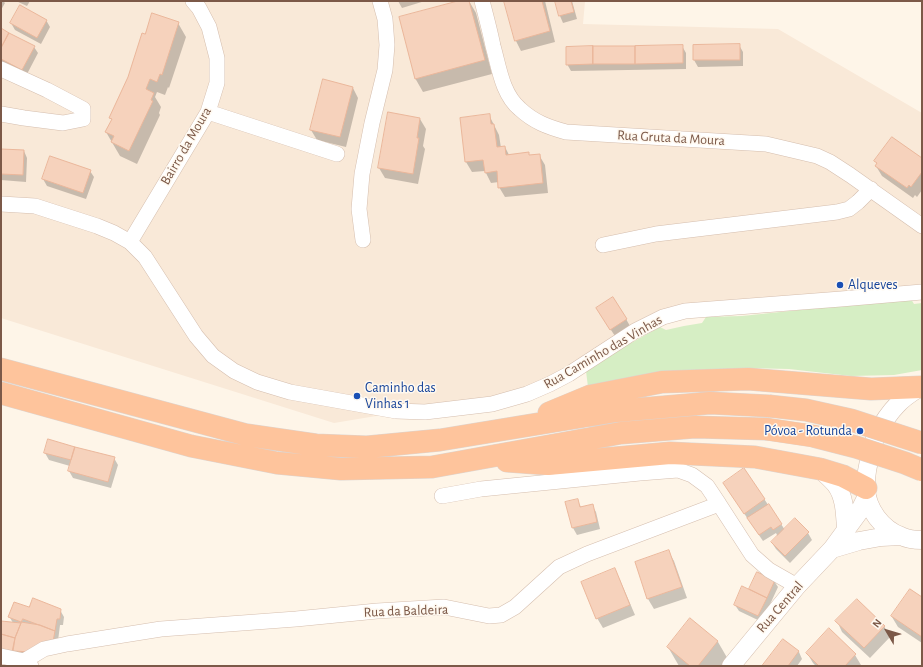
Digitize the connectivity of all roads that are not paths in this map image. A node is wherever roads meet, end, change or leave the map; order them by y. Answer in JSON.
{"nodes":[{"id":1,"x":193,"y":1,"type":"edge"},
{"id":2,"x":380,"y":1,"type":"edge"},
{"id":3,"x":482,"y":1,"type":"edge"},
{"id":4,"x":1,"y":69,"type":"edge"},
{"id":5,"x":208,"y":112,"type":"junction"},
{"id":6,"x":1,"y":114,"type":"edge"},
{"id":7,"x":337,"y":154,"type":"dead end"},
{"id":8,"x":871,"y":190,"type":"junction"},
{"id":9,"x":1,"y":204,"type":"edge"},
{"id":10,"x":922,"y":226,"type":"edge"},
{"id":11,"x":363,"y":240,"type":"dead end"},
{"id":12,"x":130,"y":242,"type":"junction"},
{"id":13,"x":603,"y":245,"type":"dead end"},
{"id":14,"x":922,"y":292,"type":"edge"},
{"id":15,"x":1,"y":369,"type":"edge"},
{"id":16,"x":922,"y":387,"type":"edge"},
{"id":17,"x":1,"y":393,"type":"edge"},
{"id":18,"x":510,"y":428,"type":"junction"},
{"id":19,"x":922,"y":443,"type":"edge"},
{"id":20,"x":474,"y":459,"type":"junction"},
{"id":21,"x":820,"y":469,"type":"junction"},
{"id":22,"x":922,"y":470,"type":"edge"},
{"id":23,"x":866,"y":492,"type":"junction"},
{"id":24,"x":442,"y":496,"type":"dead end"},
{"id":25,"x":719,"y":504,"type":"junction"},
{"id":26,"x":846,"y":529,"type":"junction"},
{"id":27,"x":901,"y":536,"type":"junction"},
{"id":28,"x":922,"y":540,"type":"edge"},
{"id":29,"x":832,"y":549,"type":"junction"},
{"id":30,"x":797,"y":586,"type":"junction"},
{"id":31,"x":746,"y":647,"type":"junction"},
{"id":32,"x":1,"y":656,"type":"edge"},
{"id":33,"x":27,"y":664,"type":"edge"},
{"id":34,"x":731,"y":666,"type":"edge"},
{"id":35,"x":744,"y":666,"type":"edge"}],
"edges":[{"from":1,"to":5,"type":"street","name":"Bairro da Moura"},
{"from":2,"to":11,"type":"street"},
{"from":3,"to":8,"type":"street","name":"Rua Gruta da Moura"},
{"from":4,"to":6,"type":"street"},
{"from":5,"to":7,"type":"street"},
{"from":5,"to":12,"type":"street","name":"Bairro da Moura"},
{"from":8,"to":10,"type":"street","name":"Rua Gruta da Moura"},
{"from":8,"to":13,"type":"street"},
{"from":9,"to":12,"type":"street","name":"Rua Caminho das Vinhas"},
{"from":12,"to":14,"type":"street","name":"Rua Caminho das Vinhas"},
{"from":15,"to":18,"type":"highway"},
{"from":16,"to":18,"type":"highway"},
{"from":16,"to":23,"type":"street"},
{"from":17,"to":20,"type":"highway"},
{"from":18,"to":19,"type":"highway","bridge":true},
{"from":20,"to":21,"type":"highway"},
{"from":20,"to":22,"type":"highway","bridge":true},
{"from":21,"to":23,"type":"highway"},
{"from":21,"to":26,"type":"street"},
{"from":23,"to":26,"type":"street","name":"Rua Central"},
{"from":23,"to":27,"type":"street"},
{"from":24,"to":25,"type":"street"},
{"from":25,"to":30,"type":"street"},
{"from":25,"to":33,"type":"street","name":"Rua da Baldeira"},
{"from":26,"to":29,"type":"street","name":"Rua Central"},
{"from":27,"to":28,"type":"street"},
{"from":27,"to":29,"type":"street"},
{"from":29,"to":30,"type":"street","name":"Rua Central"},
{"from":30,"to":31,"type":"street","name":"Rua Central"},
{"from":31,"to":34,"type":"street","name":"Rua Central"},
{"from":31,"to":35,"type":"street"},
{"from":32,"to":33,"type":"street"}]}
